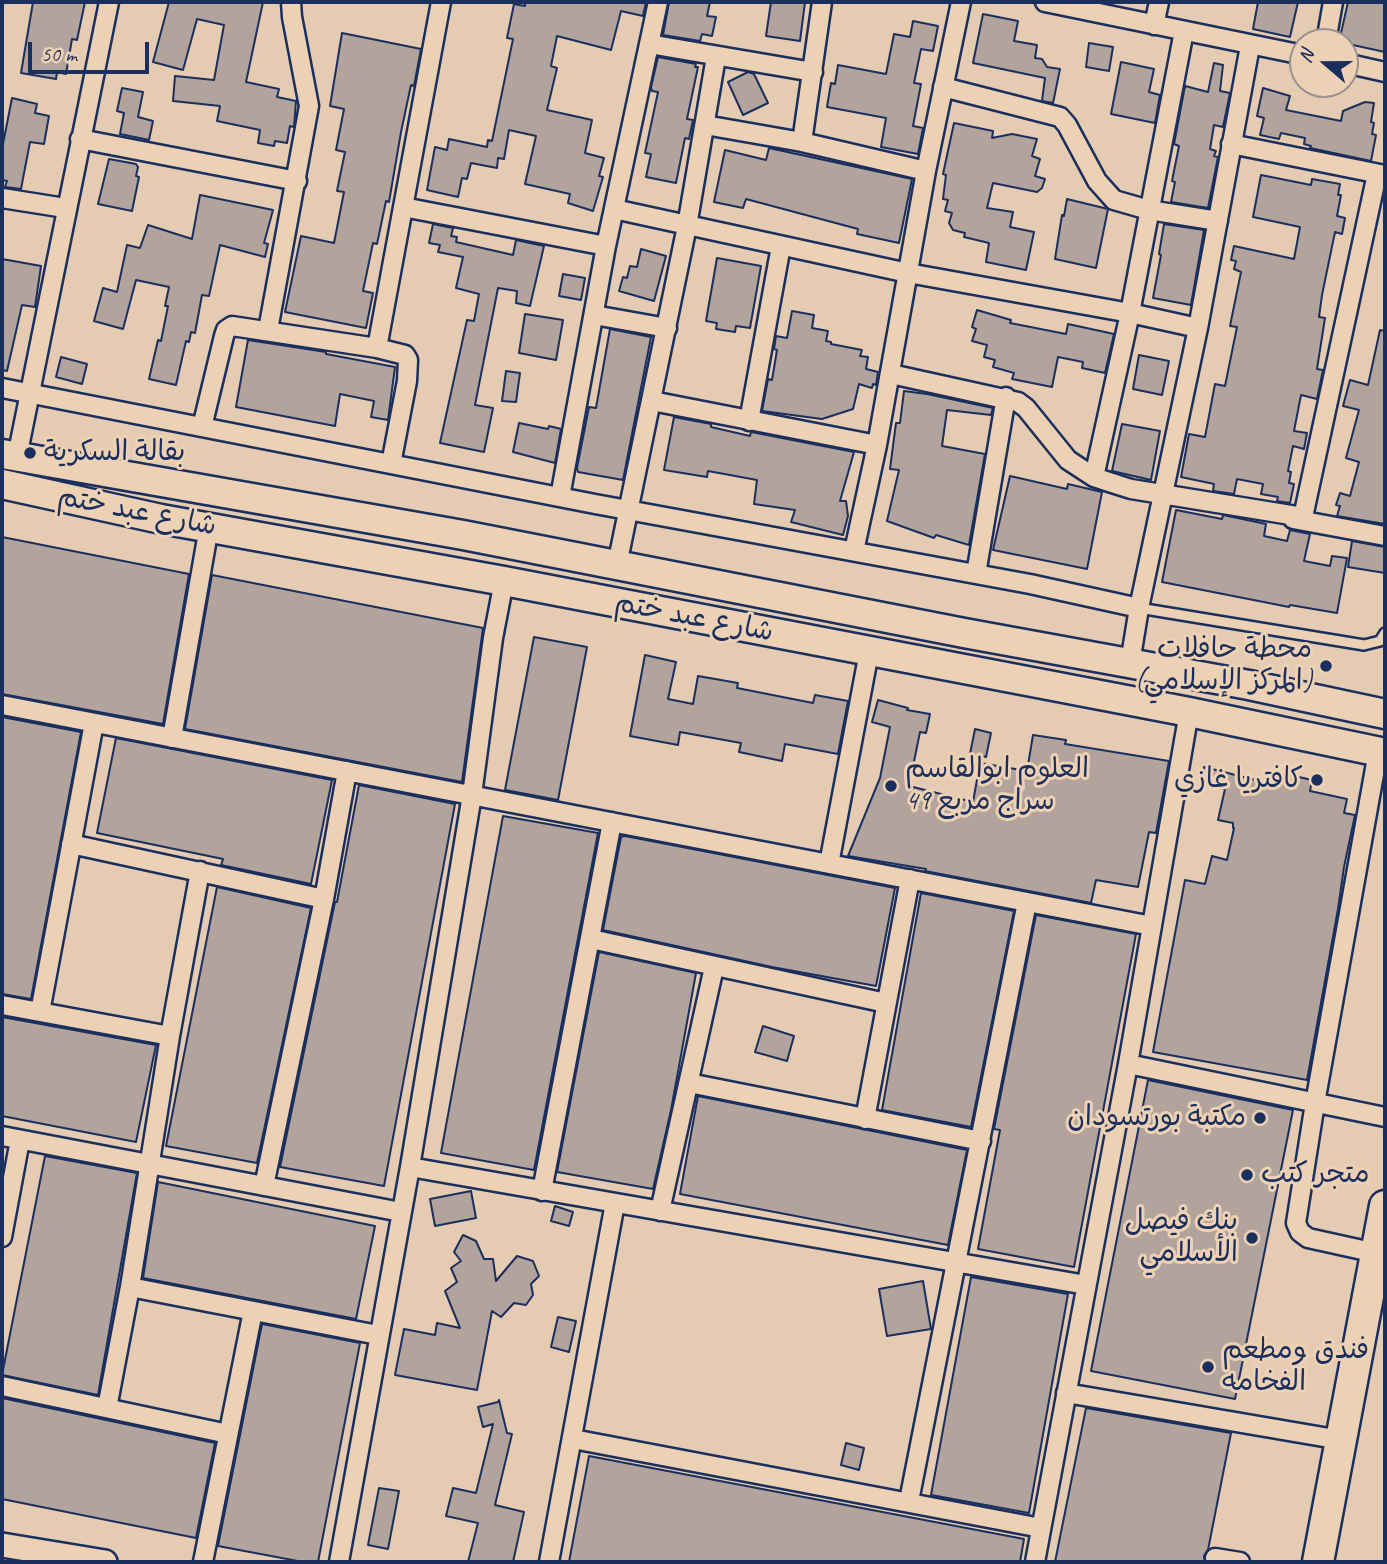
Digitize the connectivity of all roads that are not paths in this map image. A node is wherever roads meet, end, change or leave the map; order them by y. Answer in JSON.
{"nodes":[{"id":1,"x":109,"y":2,"type":"edge"},
{"id":2,"x":291,"y":2,"type":"edge"},
{"id":3,"x":441,"y":2,"type":"edge"},
{"id":4,"x":658,"y":2,"type":"edge"},
{"id":5,"x":821,"y":2,"type":"edge"},
{"id":6,"x":961,"y":2,"type":"edge"},
{"id":7,"x":1045,"y":2,"type":"edge"},
{"id":8,"x":1159,"y":2,"type":"edge"},
{"id":9,"x":1333,"y":2,"type":"edge"},
{"id":10,"x":1154,"y":25,"type":"junction"},
{"id":11,"x":1328,"y":28,"type":"edge"},
{"id":12,"x":1184,"y":31,"type":"junction"},
{"id":13,"x":649,"y":44,"type":"junction"},
{"id":14,"x":1250,"y":46,"type":"junction"},
{"id":15,"x":1289,"y":53,"type":"edge"},
{"id":16,"x":716,"y":57,"type":"junction"},
{"id":17,"x":1359,"y":67,"type":"edge"},
{"id":18,"x":813,"y":72,"type":"junction"},
{"id":19,"x":1385,"y":72,"type":"edge"},
{"id":20,"x":943,"y":87,"type":"junction"},
{"id":21,"x":705,"y":125,"type":"junction"},
{"id":22,"x":80,"y":139,"type":"junction"},
{"id":23,"x":802,"y":142,"type":"junction"},
{"id":24,"x":1231,"y":144,"type":"junction"},
{"id":25,"x":926,"y":171,"type":"junction"},
{"id":26,"x":1381,"y":175,"type":"edge"},
{"id":27,"x":297,"y":180,"type":"junction"},
{"id":28,"x":2,"y":198,"type":"edge"},
{"id":29,"x":403,"y":207,"type":"junction"},
{"id":30,"x":65,"y":208,"type":"junction"},
{"id":31,"x":614,"y":209,"type":"junction"},
{"id":32,"x":1149,"y":210,"type":"junction"},
{"id":33,"x":1218,"y":220,"type":"junction"},
{"id":34,"x":687,"y":226,"type":"junction"},
{"id":35,"x":606,"y":246,"type":"junction"},
{"id":36,"x":781,"y":246,"type":"junction"},
{"id":37,"x":908,"y":273,"type":"junction"},
{"id":38,"x":1130,"y":313,"type":"junction"},
{"id":39,"x":594,"y":315,"type":"junction"},
{"id":40,"x":667,"y":328,"type":"junction"},
{"id":41,"x":1198,"y":328,"type":"junction"},
{"id":42,"x":268,"y":330,"type":"junction"},
{"id":43,"x":377,"y":348,"type":"junction"},
{"id":44,"x":891,"y":374,"type":"junction"},
{"id":45,"x":2,"y":388,"type":"edge"},
{"id":46,"x":29,"y":393,"type":"junction"},
{"id":47,"x":1006,"y":397,"type":"junction"},
{"id":48,"x":652,"y":401,"type":"junction"},
{"id":49,"x":749,"y":421,"type":"junction"},
{"id":50,"x":202,"y":427,"type":"junction"},
{"id":51,"x":877,"y":445,"type":"junction"},
{"id":52,"x":9,"y":455,"type":"edge"},
{"id":53,"x":391,"y":464,"type":"junction"},
{"id":54,"x":1094,"y":477,"type":"junction"},
{"id":55,"x":167,"y":482,"type":"junction"},
{"id":56,"x":2,"y":484,"type":"edge"},
{"id":57,"x":1163,"y":494,"type":"junction"},
{"id":58,"x":560,"y":497,"type":"junction"},
{"id":59,"x":629,"y":509,"type":"junction"},
{"id":60,"x":1252,"y":510,"type":"junction"},
{"id":61,"x":161,"y":519,"type":"junction"},
{"id":62,"x":209,"y":527,"type":"junction"},
{"id":63,"x":1385,"y":536,"type":"edge"},
{"id":64,"x":854,"y":551,"type":"junction"},
{"id":65,"x":617,"y":565,"type":"junction"},
{"id":66,"x":976,"y":573,"type":"junction"},
{"id":67,"x":503,"y":581,"type":"junction"},
{"id":68,"x":1139,"y":608,"type":"junction"},
{"id":69,"x":1385,"y":633,"type":"edge"},
{"id":70,"x":869,"y":652,"type":"junction"},
{"id":71,"x":1130,"y":663,"type":"junction"},
{"id":72,"x":2,"y":705,"type":"edge"},
{"id":73,"x":1189,"y":712,"type":"junction"},
{"id":74,"x":1385,"y":715,"type":"edge"},
{"id":75,"x":94,"y":723,"type":"junction"},
{"id":76,"x":172,"y":738,"type":"junction"},
{"id":77,"x":1382,"y":752,"type":"edge"},
{"id":78,"x":347,"y":771,"type":"junction"},
{"id":79,"x":472,"y":795,"type":"junction"},
{"id":80,"x":612,"y":822,"type":"junction"},
{"id":81,"x":71,"y":844,"type":"junction"},
{"id":82,"x":829,"y":864,"type":"junction"},
{"id":83,"x":200,"y":872,"type":"junction"},
{"id":84,"x":910,"y":879,"type":"junction"},
{"id":85,"x":324,"y":899,"type":"junction"},
{"id":86,"x":1027,"y":902,"type":"junction"},
{"id":87,"x":1152,"y":926,"type":"junction"},
{"id":88,"x":591,"y":939,"type":"junction"},
{"id":89,"x":714,"y":967,"type":"junction"},
{"id":90,"x":886,"y":1003,"type":"junction"},
{"id":91,"x":2,"y":1005,"type":"edge"},
{"id":92,"x":40,"y":1012,"type":"junction"},
{"id":93,"x":170,"y":1036,"type":"junction"},
{"id":94,"x":1128,"y":1064,"type":"junction"},
{"id":95,"x":689,"y":1083,"type":"junction"},
{"id":96,"x":1315,"y":1103,"type":"junction"},
{"id":97,"x":1385,"y":1117,"type":"edge"},
{"id":98,"x":865,"y":1119,"type":"junction"},
{"id":99,"x":2,"y":1136,"type":"edge"},
{"id":100,"x":20,"y":1140,"type":"junction"},
{"id":101,"x":981,"y":1141,"type":"junction"},
{"id":102,"x":149,"y":1164,"type":"junction"},
{"id":103,"x":410,"y":1167,"type":"junction"},
{"id":104,"x":264,"y":1186,"type":"junction"},
{"id":105,"x":542,"y":1191,"type":"junction"},
{"id":106,"x":615,"y":1203,"type":"junction"},
{"id":107,"x":1385,"y":1206,"type":"edge"},
{"id":108,"x":660,"y":1211,"type":"junction"},
{"id":109,"x":401,"y":1212,"type":"junction"},
{"id":110,"x":2,"y":1237,"type":"edge"},
{"id":111,"x":1376,"y":1253,"type":"junction"},
{"id":112,"x":957,"y":1263,"type":"junction"},
{"id":113,"x":1086,"y":1285,"type":"junction"},
{"id":114,"x":130,"y":1287,"type":"junction"},
{"id":115,"x":1385,"y":1309,"type":"edge"},
{"id":116,"x":253,"y":1311,"type":"junction"},
{"id":117,"x":378,"y":1335,"type":"junction"},
{"id":118,"x":2,"y":1386,"type":"edge"},
{"id":119,"x":1066,"y":1393,"type":"junction"},
{"id":120,"x":107,"y":1408,"type":"junction"},
{"id":121,"x":228,"y":1434,"type":"junction"},
{"id":122,"x":573,"y":1438,"type":"junction"},
{"id":123,"x":1341,"y":1440,"type":"junction"},
{"id":124,"x":909,"y":1501,"type":"junction"},
{"id":125,"x":1041,"y":1528,"type":"junction"},
{"id":126,"x":14,"y":1552,"type":"edge"},
{"id":127,"x":1216,"y":1558,"type":"dead end"},
{"id":128,"x":105,"y":1562,"type":"edge"},
{"id":129,"x":203,"y":1562,"type":"edge"},
{"id":130,"x":338,"y":1562,"type":"edge"},
{"id":131,"x":549,"y":1562,"type":"edge"},
{"id":132,"x":1035,"y":1562,"type":"edge"},
{"id":133,"x":1240,"y":1562,"type":"edge"},
{"id":134,"x":1318,"y":1562,"type":"edge"},
{"id":135,"x":1337,"y":1562,"type":"edge"}],
"edges":[{"from":1,"to":22,"type":"street"},
{"from":2,"to":27,"type":"street"},
{"from":3,"to":29,"type":"street"},
{"from":4,"to":13,"type":"street"},
{"from":5,"to":18,"type":"street"},
{"from":6,"to":20,"type":"street"},
{"from":7,"to":10,"type":"street"},
{"from":8,"to":10,"type":"street"},
{"from":9,"to":11,"type":"street"},
{"from":10,"to":12,"type":"street"},
{"from":12,"to":14,"type":"street"},
{"from":12,"to":32,"type":"street"},
{"from":13,"to":16,"type":"street"},
{"from":13,"to":31,"type":"street"},
{"from":14,"to":15,"type":"street"},
{"from":14,"to":24,"type":"street"},
{"from":16,"to":18,"type":"street"},
{"from":16,"to":21,"type":"street"},
{"from":17,"to":19,"type":"street"},
{"from":18,"to":23,"type":"street"},
{"from":20,"to":25,"type":"street"},
{"from":20,"to":32,"type":"street"},
{"from":21,"to":23,"type":"street"},
{"from":21,"to":34,"type":"street"},
{"from":22,"to":27,"type":"street"},
{"from":22,"to":30,"type":"street"},
{"from":23,"to":25,"type":"street"},
{"from":24,"to":26,"type":"street"},
{"from":24,"to":33,"type":"street"},
{"from":25,"to":37,"type":"street"},
{"from":26,"to":60,"type":"street"},
{"from":27,"to":42,"type":"street"},
{"from":28,"to":30,"type":"street"},
{"from":29,"to":35,"type":"street"},
{"from":29,"to":43,"type":"street"},
{"from":30,"to":46,"type":"street"},
{"from":31,"to":34,"type":"street"},
{"from":31,"to":35,"type":"street"},
{"from":32,"to":33,"type":"street"},
{"from":32,"to":38,"type":"street"},
{"from":33,"to":41,"type":"street"},
{"from":34,"to":36,"type":"street"},
{"from":34,"to":40,"type":"street"},
{"from":35,"to":39,"type":"street"},
{"from":36,"to":37,"type":"street"},
{"from":36,"to":49,"type":"street"},
{"from":37,"to":38,"type":"street"},
{"from":37,"to":44,"type":"street"},
{"from":38,"to":41,"type":"street"},
{"from":38,"to":54,"type":"street"},
{"from":39,"to":40,"type":"street"},
{"from":39,"to":58,"type":"street"},
{"from":40,"to":48,"type":"street"},
{"from":41,"to":57,"type":"street"},
{"from":42,"to":43,"type":"street"},
{"from":42,"to":50,"type":"street"},
{"from":43,"to":53,"type":"street"},
{"from":44,"to":47,"type":"street"},
{"from":44,"to":51,"type":"street"},
{"from":45,"to":46,"type":"street"},
{"from":46,"to":50,"type":"street"},
{"from":46,"to":52,"type":"street"},
{"from":47,"to":54,"type":"street"},
{"from":47,"to":66,"type":"street"},
{"from":48,"to":49,"type":"street"},
{"from":48,"to":59,"type":"street"},
{"from":49,"to":51,"type":"street"},
{"from":50,"to":53,"type":"street"},
{"from":51,"to":64,"type":"street"},
{"from":52,"to":55,"type":"main road","name":"شارع عبد ختم"},
{"from":53,"to":58,"type":"street"},
{"from":54,"to":57,"type":"street"},
{"from":55,"to":61,"type":"main road"},
{"from":55,"to":65,"type":"main road","name":"شارع عبد ختم"},
{"from":56,"to":61,"type":"main road","name":"شارع عبد ختم"},
{"from":57,"to":60,"type":"street"},
{"from":57,"to":68,"type":"street"},
{"from":58,"to":59,"type":"street"},
{"from":59,"to":64,"type":"street"},
{"from":59,"to":65,"type":"street"},
{"from":60,"to":63,"type":"street"},
{"from":61,"to":62,"type":"main road","name":"شارع عبد ختم"},
{"from":62,"to":67,"type":"main road","name":"شارع عبد ختم"},
{"from":62,"to":76,"type":"street"},
{"from":64,"to":66,"type":"street"},
{"from":65,"to":71,"type":"main road","name":"شارع عبد ختم"},
{"from":66,"to":68,"type":"street"},
{"from":67,"to":70,"type":"main road","name":"شارع عبد ختم"},
{"from":67,"to":79,"type":"street"},
{"from":68,"to":69,"type":"lane"},
{"from":68,"to":71,"type":"street"},
{"from":70,"to":73,"type":"main road","name":"شارع عبد ختم"},
{"from":70,"to":82,"type":"street"},
{"from":71,"to":74,"type":"main road","name":"شارع عبد ختم"},
{"from":72,"to":75,"type":"street"},
{"from":73,"to":77,"type":"main road","name":"شارع عبد ختم"},
{"from":73,"to":87,"type":"street"},
{"from":75,"to":76,"type":"street"},
{"from":75,"to":81,"type":"street"},
{"from":76,"to":78,"type":"street"},
{"from":77,"to":96,"type":"street"},
{"from":78,"to":79,"type":"street"},
{"from":78,"to":85,"type":"street"},
{"from":79,"to":80,"type":"street"},
{"from":79,"to":103,"type":"street"},
{"from":80,"to":82,"type":"street"},
{"from":80,"to":88,"type":"street"},
{"from":81,"to":83,"type":"street"},
{"from":81,"to":92,"type":"street"},
{"from":82,"to":84,"type":"street"},
{"from":83,"to":85,"type":"street"},
{"from":83,"to":93,"type":"street"},
{"from":84,"to":86,"type":"street"},
{"from":84,"to":90,"type":"street"},
{"from":85,"to":104,"type":"street"},
{"from":86,"to":87,"type":"street"},
{"from":86,"to":101,"type":"street"},
{"from":87,"to":94,"type":"street"},
{"from":88,"to":89,"type":"street"},
{"from":88,"to":105,"type":"street"},
{"from":89,"to":90,"type":"street"},
{"from":89,"to":95,"type":"street"},
{"from":90,"to":98,"type":"street"},
{"from":91,"to":92,"type":"street"},
{"from":92,"to":93,"type":"street"},
{"from":93,"to":102,"type":"street"},
{"from":94,"to":96,"type":"street"},
{"from":94,"to":113,"type":"street"},
{"from":95,"to":98,"type":"street"},
{"from":95,"to":108,"type":"street"},
{"from":96,"to":97,"type":"street"},
{"from":96,"to":111,"type":"street"},
{"from":98,"to":101,"type":"street"},
{"from":99,"to":100,"type":"street"},
{"from":100,"to":102,"type":"street"},
{"from":100,"to":110,"type":"street"},
{"from":101,"to":112,"type":"street"},
{"from":102,"to":104,"type":"street"},
{"from":102,"to":114,"type":"street"},
{"from":103,"to":105,"type":"street"},
{"from":103,"to":109,"type":"street"},
{"from":104,"to":109,"type":"street"},
{"from":105,"to":106,"type":"street"},
{"from":106,"to":108,"type":"street"},
{"from":106,"to":122,"type":"street"},
{"from":107,"to":111,"type":"highway"},
{"from":108,"to":112,"type":"street"},
{"from":109,"to":117,"type":"street"},
{"from":111,"to":123,"type":"highway"},
{"from":112,"to":113,"type":"street"},
{"from":112,"to":124,"type":"street"},
{"from":113,"to":119,"type":"street"},
{"from":114,"to":116,"type":"street"},
{"from":114,"to":120,"type":"street"},
{"from":115,"to":135,"type":"highway"},
{"from":116,"to":117,"type":"street"},
{"from":116,"to":121,"type":"street"},
{"from":117,"to":130,"type":"street"},
{"from":118,"to":120,"type":"street"},
{"from":119,"to":123,"type":"street"},
{"from":119,"to":125,"type":"street"},
{"from":120,"to":121,"type":"street"},
{"from":121,"to":129,"type":"street"},
{"from":122,"to":124,"type":"street"},
{"from":122,"to":131,"type":"street"},
{"from":123,"to":134,"type":"highway"},
{"from":124,"to":125,"type":"street"},
{"from":125,"to":132,"type":"street"},
{"from":126,"to":128,"type":"street"},
{"from":127,"to":133,"type":"street"}]}
